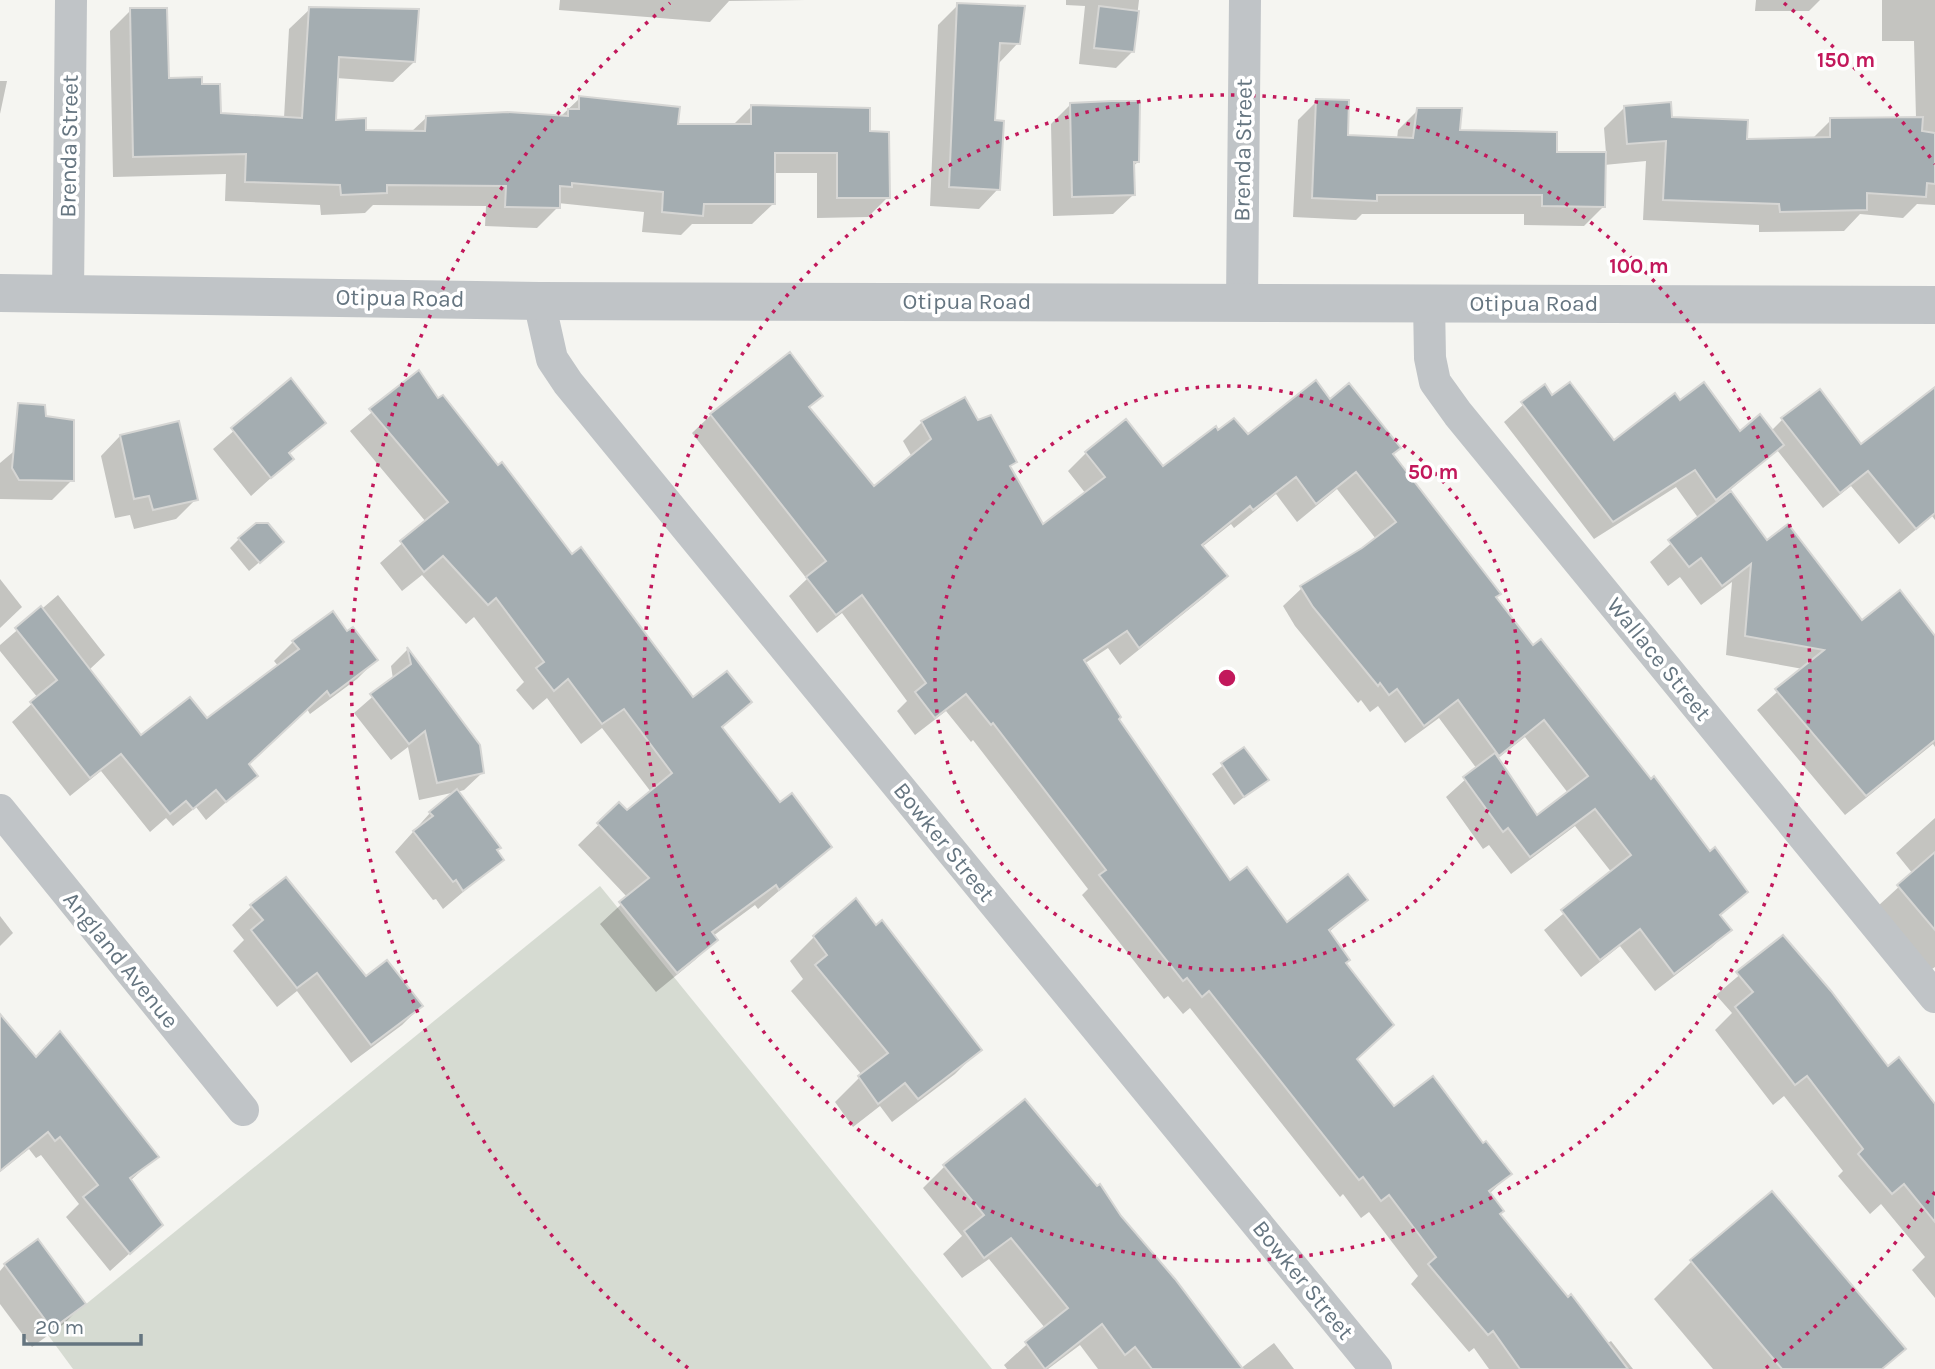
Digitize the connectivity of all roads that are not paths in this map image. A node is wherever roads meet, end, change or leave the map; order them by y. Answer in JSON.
{"nodes":[{"id":1,"x":71,"y":0,"type":"edge"},
{"id":2,"x":1245,"y":0,"type":"edge"},
{"id":3,"x":0,"y":293,"type":"edge"},
{"id":4,"x":68,"y":293,"type":"junction"},
{"id":5,"x":539,"y":300,"type":"junction"},
{"id":6,"x":1242,"y":301,"type":"junction"},
{"id":7,"x":1429,"y":303,"type":"junction"},
{"id":8,"x":1935,"y":305,"type":"edge"},
{"id":9,"x":0,"y":810,"type":"edge"},
{"id":10,"x":1935,"y":997,"type":"edge"},
{"id":11,"x":243,"y":1110,"type":"dead end"},
{"id":12,"x":1376,"y":1369,"type":"edge"}],
"edges":[{"from":1,"to":4,"type":"street","name":"Brenda Street"},
{"from":2,"to":6,"type":"street","name":"Brenda Street"},
{"from":3,"to":4,"type":"street","name":"Otipua Road"},
{"from":4,"to":5,"type":"street","name":"Otipua Road"},
{"from":5,"to":6,"type":"street","name":"Otipua Road"},
{"from":5,"to":12,"type":"street","name":"Bowker Street"},
{"from":6,"to":7,"type":"street","name":"Otipua Road"},
{"from":7,"to":8,"type":"street","name":"Otipua Road"},
{"from":7,"to":10,"type":"street","name":"Wallace Street"},
{"from":9,"to":11,"type":"street","name":"Angland Avenue"}]}
